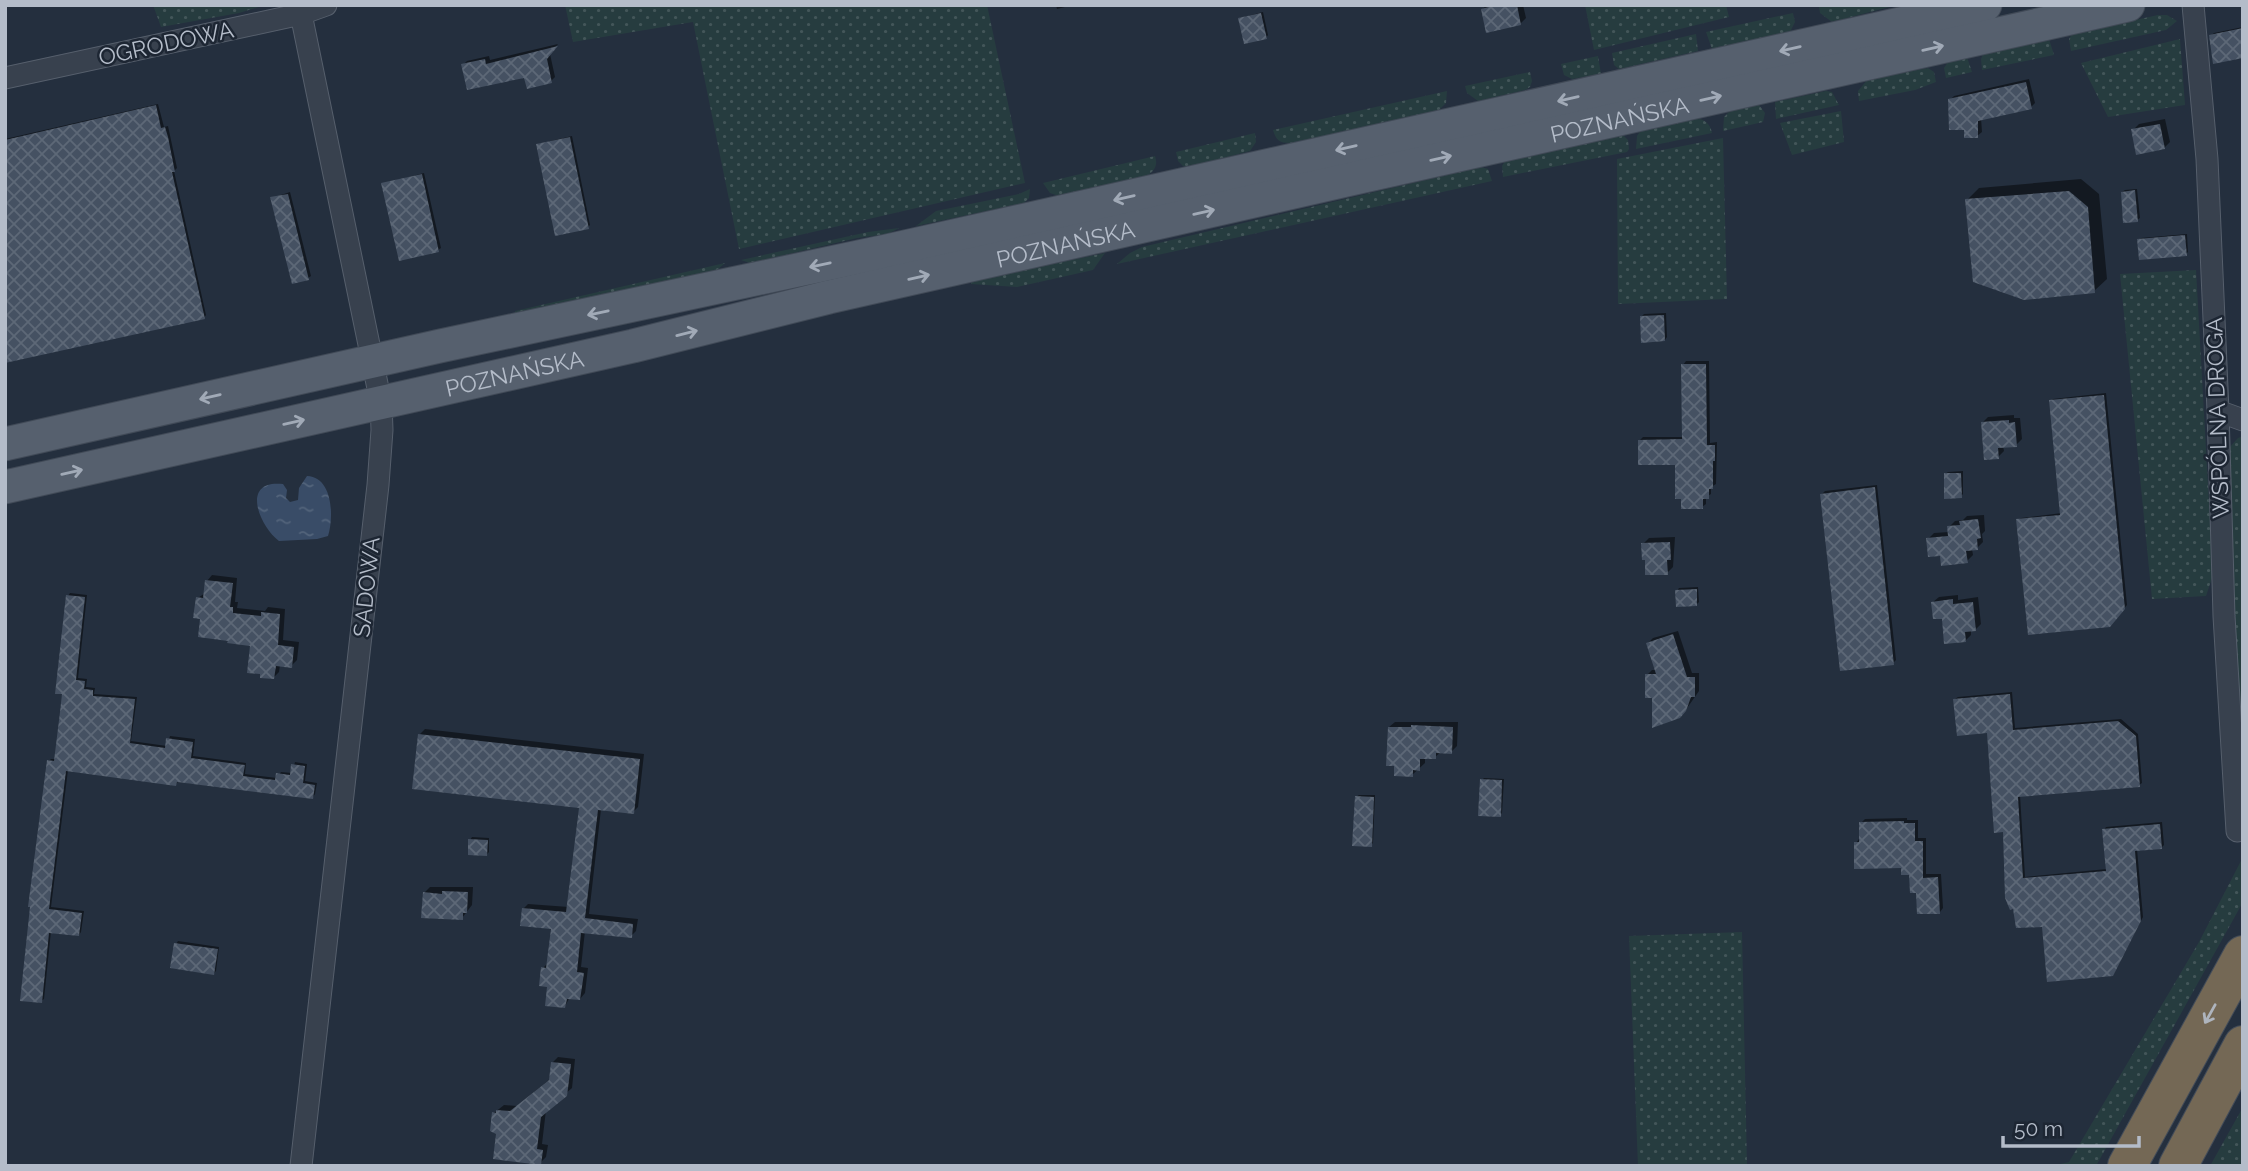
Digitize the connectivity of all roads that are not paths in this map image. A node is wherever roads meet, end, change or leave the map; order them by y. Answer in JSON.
{"nodes":[{"id":1,"x":326,"y":5,"type":"edge"},
{"id":2,"x":1985,"y":5,"type":"edge"},
{"id":3,"x":2128,"y":5,"type":"edge"},
{"id":4,"x":2193,"y":5,"type":"edge"},
{"id":5,"x":301,"y":14,"type":"junction"},
{"id":6,"x":5,"y":78,"type":"edge"},
{"id":7,"x":373,"y":361,"type":"junction"},
{"id":8,"x":381,"y":403,"type":"junction"},
{"id":9,"x":2218,"y":411,"type":"junction"},
{"id":10,"x":2243,"y":420,"type":"edge"},
{"id":11,"x":5,"y":444,"type":"edge"},
{"id":12,"x":5,"y":487,"type":"edge"},
{"id":13,"x":2237,"y":831,"type":"dead end"},
{"id":14,"x":2243,"y":955,"type":"edge"},
{"id":15,"x":2243,"y":1045,"type":"edge"},
{"id":16,"x":301,"y":1166,"type":"edge"},
{"id":17,"x":2127,"y":1166,"type":"edge"},
{"id":18,"x":2178,"y":1166,"type":"edge"}],
"edges":[{"from":1,"to":5,"type":"street","name":"OGRODOWA"},
{"from":2,"to":7,"type":"main road","name":"POZNAŃSKA","one_way":true},
{"from":8,"to":3,"type":"main road","name":"POZNAŃSKA","one_way":true},
{"from":4,"to":9,"type":"street","name":"WSPÓLNA DROGA"},
{"from":5,"to":6,"type":"street","name":"OGRODOWA"},
{"from":5,"to":7,"type":"street","name":"SADOWA"},
{"from":7,"to":8,"type":"street","name":"SADOWA"},
{"from":7,"to":11,"type":"main road","name":"POZNAŃSKA","one_way":true},
{"from":12,"to":8,"type":"main road","name":"POZNAŃSKA","one_way":true},
{"from":8,"to":16,"type":"street","name":"SADOWA"},
{"from":9,"to":10,"type":"street"},
{"from":9,"to":13,"type":"street","name":"WSPÓLNA DROGA"},
{"from":14,"to":17,"type":"highway","one_way":true},
{"from":15,"to":18,"type":"highway"}]}
